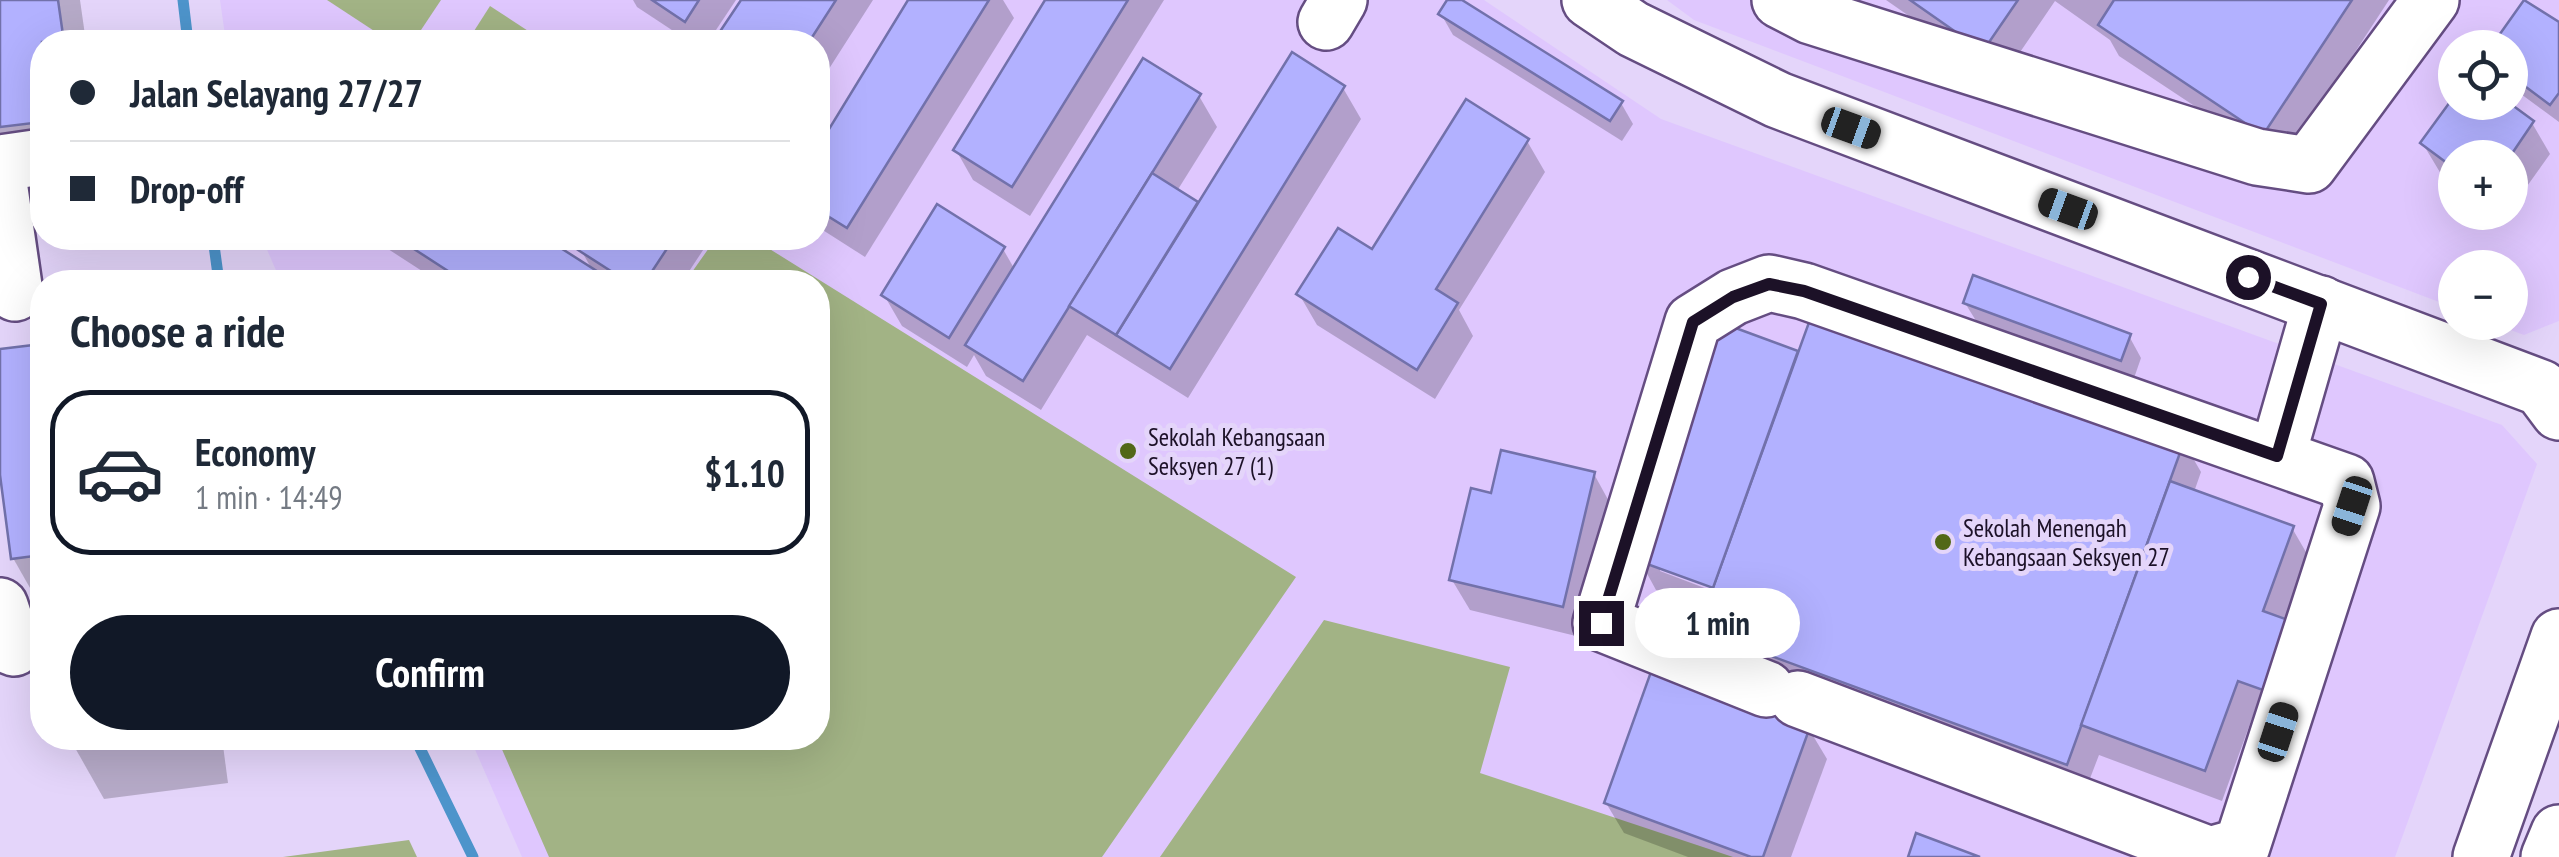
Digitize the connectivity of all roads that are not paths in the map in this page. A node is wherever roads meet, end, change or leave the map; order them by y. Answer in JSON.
{"nodes":[{"id":1,"x":1590,"y":0,"type":"edge"},
{"id":2,"x":1780,"y":0,"type":"edge"},
{"id":3,"x":2430,"y":0,"type":"edge"},
{"id":4,"x":30,"y":158,"type":"edge"},
{"id":5,"x":0,"y":162,"type":"edge"},
{"id":6,"x":0,"y":189,"type":"edge"},
{"id":7,"x":14,"y":293,"type":"dead end"},
{"id":8,"x":2321,"y":304,"type":"junction"},
{"id":9,"x":2553,"y":394,"type":"edge"},
{"id":10,"x":2277,"y":456,"type":"junction"},
{"id":11,"x":2559,"y":637,"type":"edge"},
{"id":12,"x":2559,"y":833,"type":"edge"},
{"id":13,"x":2482,"y":857,"type":"edge"},
{"id":14,"x":2550,"y":857,"type":"edge"}],
"edges":[{"from":1,"to":8,"type":"street"},
{"from":2,"to":3,"type":"street"},
{"from":4,"to":5,"type":"street"},
{"from":6,"to":7,"type":"street"},
{"from":8,"to":9,"type":"street"},
{"from":8,"to":10,"type":"street"},
{"from":10,"to":10,"type":"street"},
{"from":11,"to":13,"type":"street"},
{"from":12,"to":14,"type":"street"}]}
